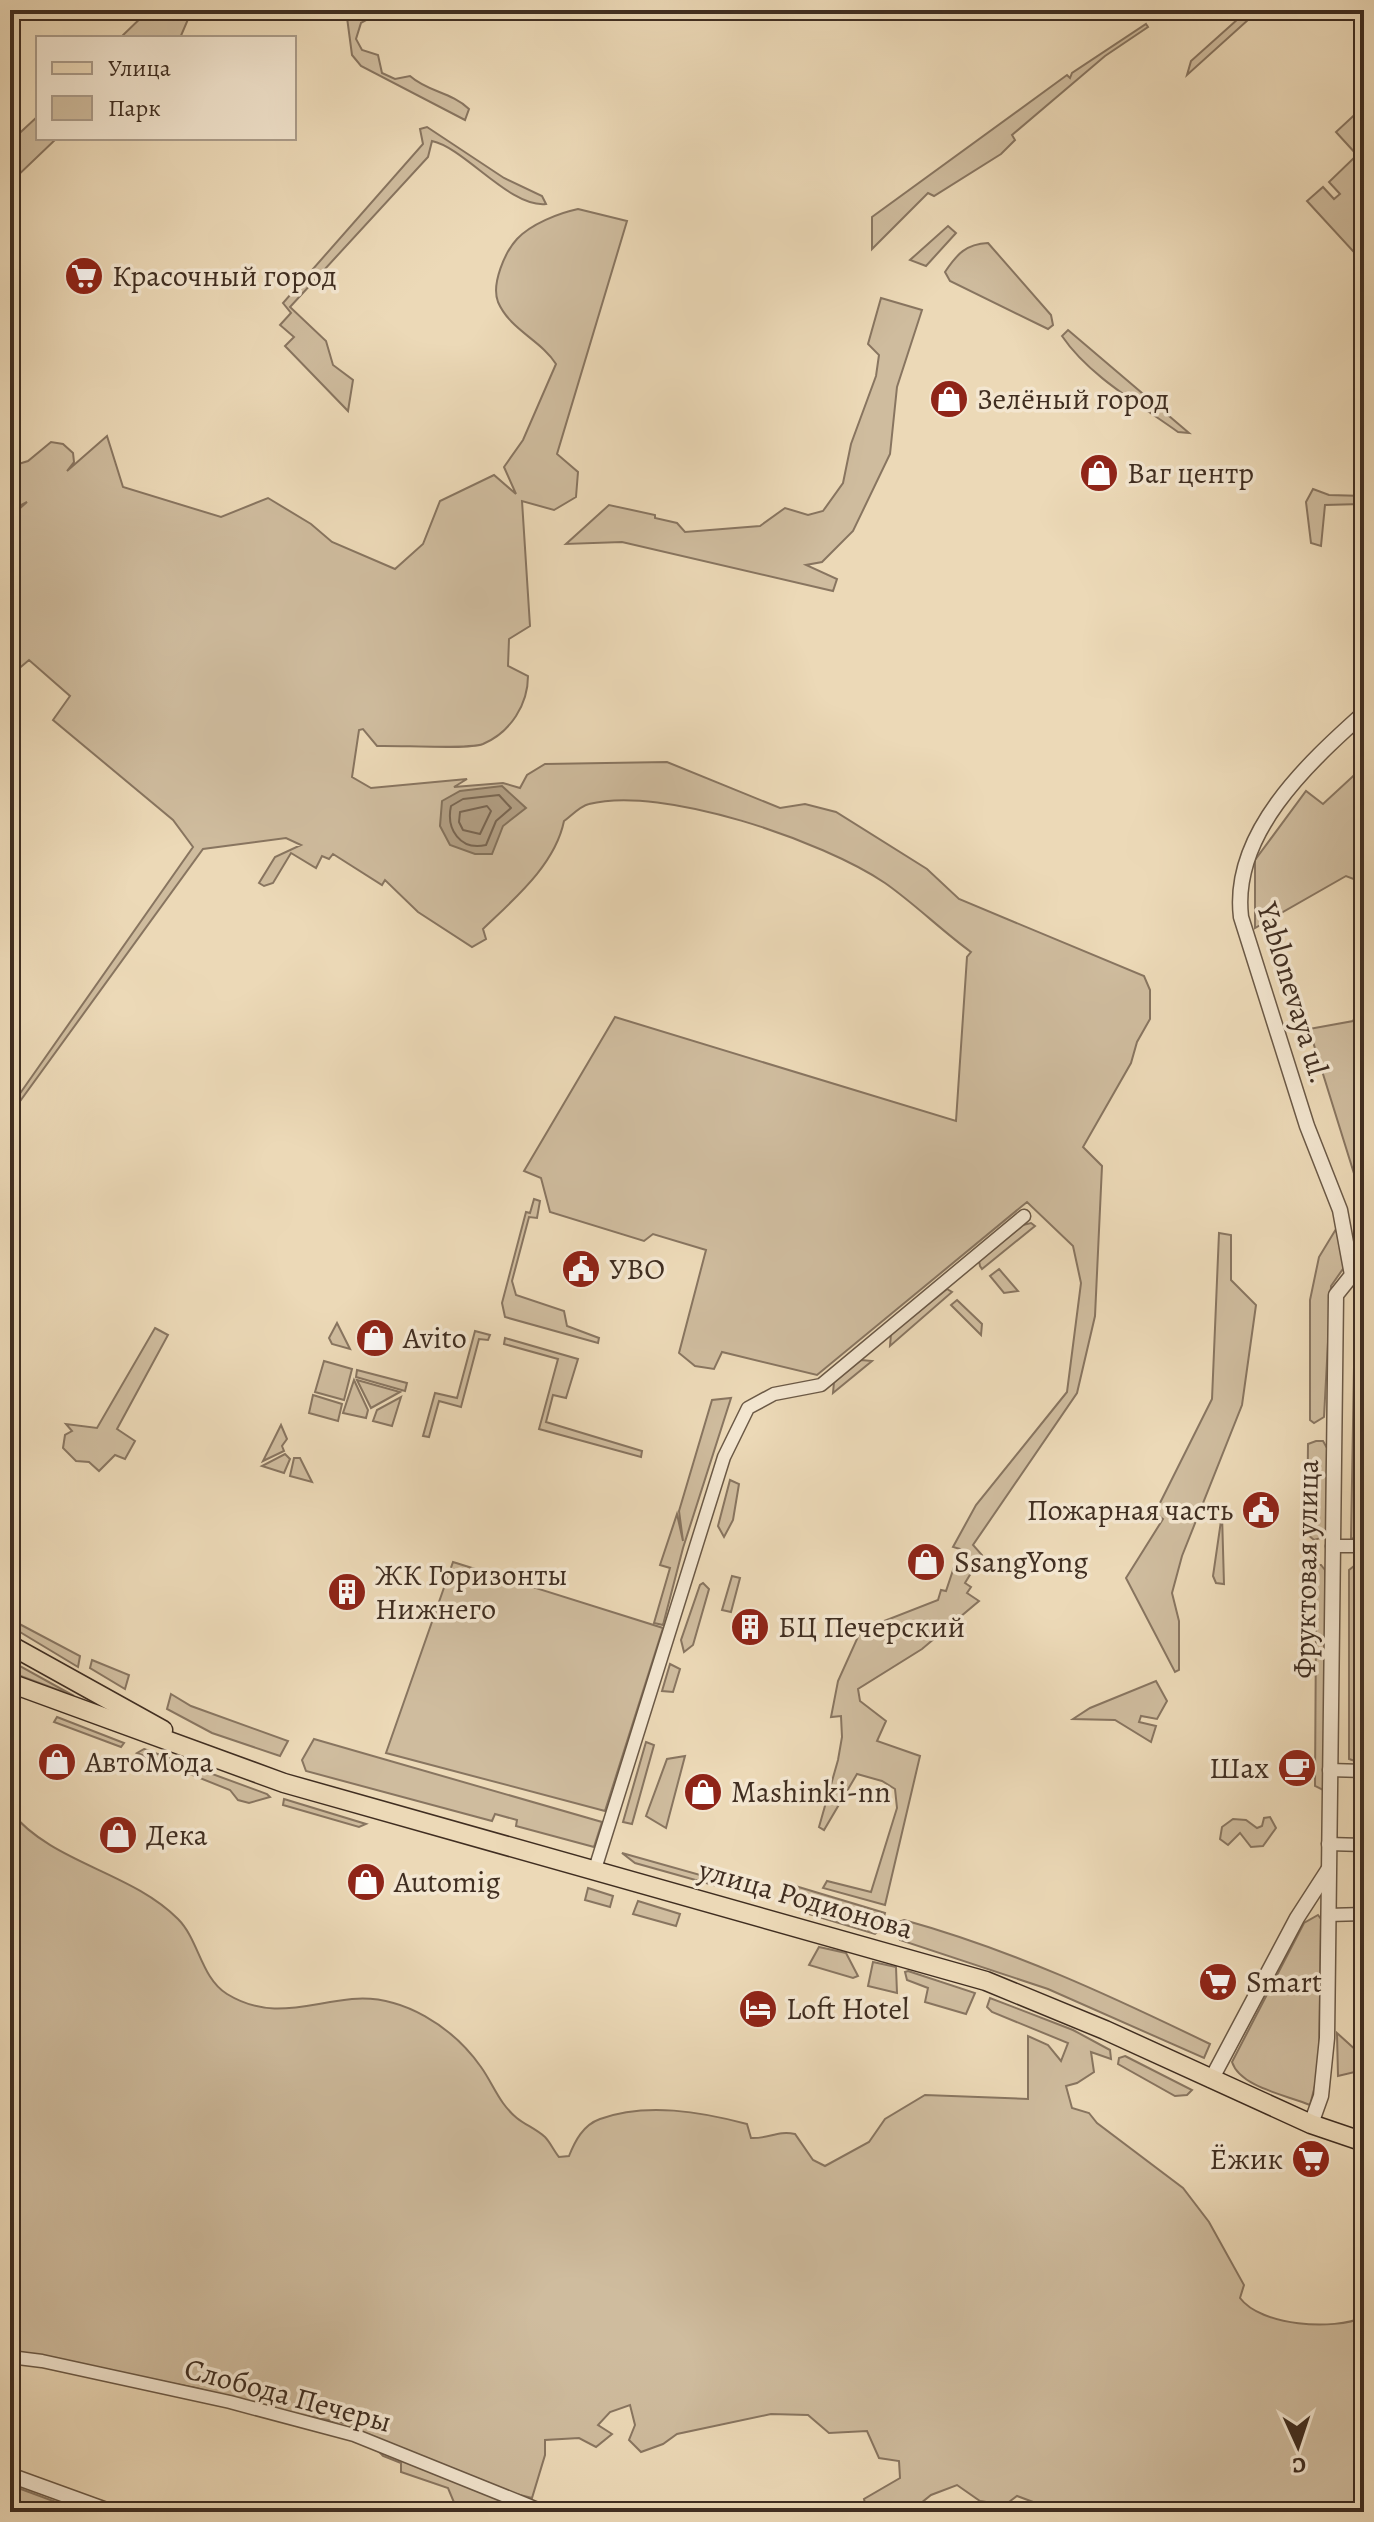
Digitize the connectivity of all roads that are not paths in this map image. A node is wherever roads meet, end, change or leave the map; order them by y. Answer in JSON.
{"nodes":[{"id":1,"x":1364,"y":713,"type":"edge"},
{"id":2,"x":1024,"y":1216,"type":"dead end"},
{"id":3,"x":1358,"y":1274,"type":"edge"},
{"id":4,"x":1332,"y":1546,"type":"junction"},
{"id":5,"x":1364,"y":1546,"type":"edge"},
{"id":6,"x":10,"y":1645,"type":"edge"},
{"id":7,"x":10,"y":1683,"type":"edge"},
{"id":8,"x":215,"y":1759,"type":"junction"},
{"id":9,"x":1329,"y":1770,"type":"junction"},
{"id":10,"x":1364,"y":1771,"type":"edge"},
{"id":11,"x":1328,"y":1844,"type":"junction"},
{"id":12,"x":1364,"y":1845,"type":"edge"},
{"id":13,"x":595,"y":1869,"type":"junction"},
{"id":14,"x":1328,"y":1870,"type":"junction"},
{"id":15,"x":1303,"y":1909,"type":"junction"},
{"id":16,"x":1364,"y":1914,"type":"edge"},
{"id":17,"x":1328,"y":1915,"type":"junction"},
{"id":18,"x":1211,"y":2080,"type":"junction"},
{"id":19,"x":1311,"y":2124,"type":"junction"},
{"id":20,"x":1364,"y":2142,"type":"edge"},
{"id":21,"x":10,"y":2357,"type":"edge"},
{"id":22,"x":10,"y":2475,"type":"edge"},
{"id":23,"x":112,"y":2512,"type":"edge"},
{"id":24,"x":545,"y":2512,"type":"edge"}],
"edges":[{"from":1,"to":3,"type":"street","name":"Yablonevaya ul."},
{"from":2,"to":13,"type":"street"},
{"from":3,"to":4,"type":"street","name":"Фруктовая улица"},
{"from":4,"to":5,"type":"street"},
{"from":4,"to":9,"type":"street","name":"Фруктовая улица"},
{"from":6,"to":8,"type":"main road","name":"улица Родионова"},
{"from":7,"to":8,"type":"main road","name":"улица Родионова"},
{"from":8,"to":13,"type":"main road","name":"улица Родионова"},
{"from":9,"to":10,"type":"street"},
{"from":9,"to":11,"type":"street","name":"Фруктовая улица"},
{"from":11,"to":12,"type":"street"},
{"from":11,"to":14,"type":"street","name":"Фруктовая улица"},
{"from":13,"to":18,"type":"main road","name":"улица Родионова"},
{"from":14,"to":15,"type":"street"},
{"from":14,"to":17,"type":"street","name":"Фруктовая улица"},
{"from":15,"to":17,"type":"street"},
{"from":15,"to":18,"type":"street"},
{"from":16,"to":17,"type":"street"},
{"from":17,"to":19,"type":"street","name":"Фруктовая улица"},
{"from":18,"to":19,"type":"main road","name":"улица Родионова"},
{"from":19,"to":20,"type":"main road","name":"улица Родионова"},
{"from":21,"to":24,"type":"street","name":"Слобода Печеры"},
{"from":22,"to":23,"type":"street"}]}
